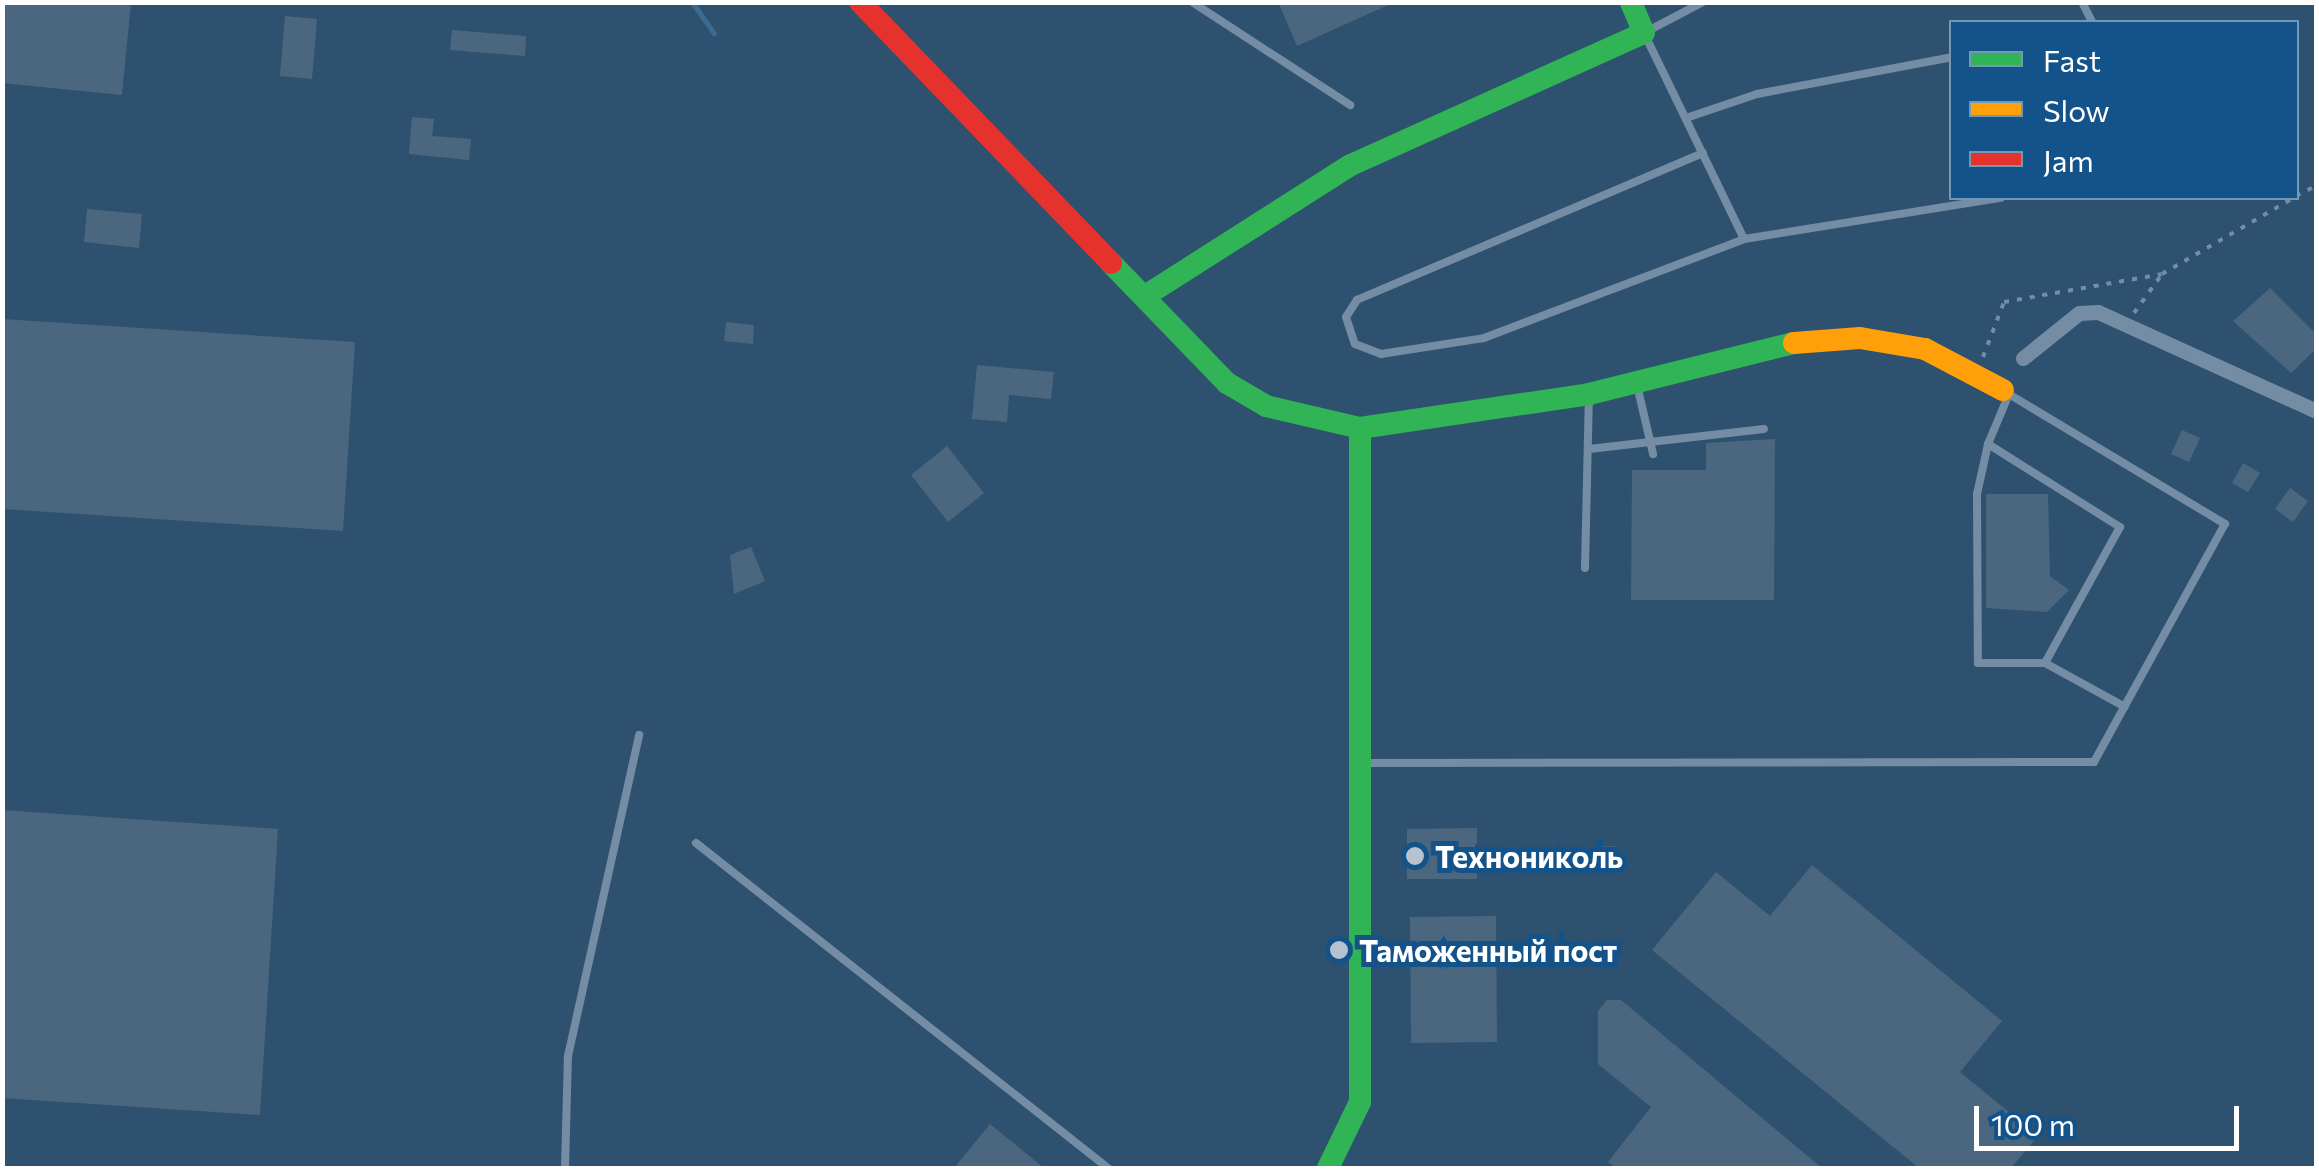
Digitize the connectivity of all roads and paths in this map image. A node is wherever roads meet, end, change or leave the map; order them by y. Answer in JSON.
{"nodes":[{"id":1,"x":860,"y":2,"type":"edge"},
{"id":2,"x":1192,"y":2,"type":"edge"},
{"id":3,"x":1631,"y":2,"type":"edge"},
{"id":4,"x":1703,"y":2,"type":"edge"},
{"id":5,"x":1644,"y":33,"type":"junction"},
{"id":6,"x":1949,"y":58,"type":"edge"},
{"id":7,"x":1350,"y":105,"type":"dead end"},
{"id":8,"x":1686,"y":118,"type":"junction"},
{"id":9,"x":1703,"y":154,"type":"junction"},
{"id":10,"x":1988,"y":200,"type":"edge"},
{"id":11,"x":2290,"y":200,"type":"edge"},
{"id":12,"x":1744,"y":239,"type":"junction"},
{"id":13,"x":2162,"y":274,"type":"junction"},
{"id":14,"x":1144,"y":296,"type":"junction"},
{"id":15,"x":2126,"y":324,"type":"junction"},
{"id":16,"x":2023,"y":358,"type":"dead end"},
{"id":17,"x":1976,"y":376,"type":"junction"},
{"id":18,"x":1636,"y":381,"type":"junction"},
{"id":19,"x":2006,"y":392,"type":"junction"},
{"id":20,"x":1588,"y":394,"type":"junction"},
{"id":21,"x":2316,"y":411,"type":"edge"},
{"id":22,"x":1360,"y":428,"type":"junction"},
{"id":23,"x":1764,"y":429,"type":"dead end"},
{"id":24,"x":1650,"y":438,"type":"junction"},
{"id":25,"x":1988,"y":444,"type":"junction"},
{"id":26,"x":1589,"y":449,"type":"junction"},
{"id":27,"x":1653,"y":454,"type":"dead end"},
{"id":28,"x":1585,"y":568,"type":"dead end"},
{"id":29,"x":2045,"y":663,"type":"junction"},
{"id":30,"x":2124,"y":707,"type":"junction"},
{"id":31,"x":640,"y":735,"type":"dead end"},
{"id":32,"x":1364,"y":763,"type":"junction"},
{"id":33,"x":696,"y":844,"type":"dead end"},
{"id":34,"x":565,"y":1168,"type":"edge"},
{"id":35,"x":1108,"y":1168,"type":"edge"},
{"id":36,"x":1328,"y":1168,"type":"edge"}],
"edges":[{"from":1,"to":14,"type":"street"},
{"from":2,"to":7,"type":"lane"},
{"from":3,"to":5,"type":"street"},
{"from":4,"to":5,"type":"lane"},
{"from":5,"to":8,"type":"lane"},
{"from":5,"to":14,"type":"street"},
{"from":6,"to":8,"type":"lane"},
{"from":8,"to":9,"type":"lane"},
{"from":9,"to":12,"type":"lane"},
{"from":9,"to":12,"type":"lane"},
{"from":10,"to":12,"type":"lane"},
{"from":11,"to":13,"type":"path"},
{"from":13,"to":15,"type":"path"},
{"from":13,"to":17,"type":"path"},
{"from":14,"to":22,"type":"street"},
{"from":15,"to":16,"type":"street"},
{"from":15,"to":21,"type":"street"},
{"from":17,"to":18,"type":"street"},
{"from":17,"to":19,"type":"street"},
{"from":18,"to":20,"type":"street"},
{"from":18,"to":24,"type":"lane"},
{"from":19,"to":25,"type":"lane"},
{"from":19,"to":30,"type":"lane"},
{"from":20,"to":22,"type":"street"},
{"from":20,"to":26,"type":"lane"},
{"from":22,"to":32,"type":"street"},
{"from":23,"to":24,"type":"lane"},
{"from":24,"to":26,"type":"lane"},
{"from":24,"to":27,"type":"lane"},
{"from":25,"to":29,"type":"lane"},
{"from":25,"to":29,"type":"lane"},
{"from":26,"to":28,"type":"lane"},
{"from":29,"to":30,"type":"lane"},
{"from":30,"to":32,"type":"lane"},
{"from":31,"to":34,"type":"lane"},
{"from":32,"to":36,"type":"street"},
{"from":33,"to":35,"type":"lane"}]}
